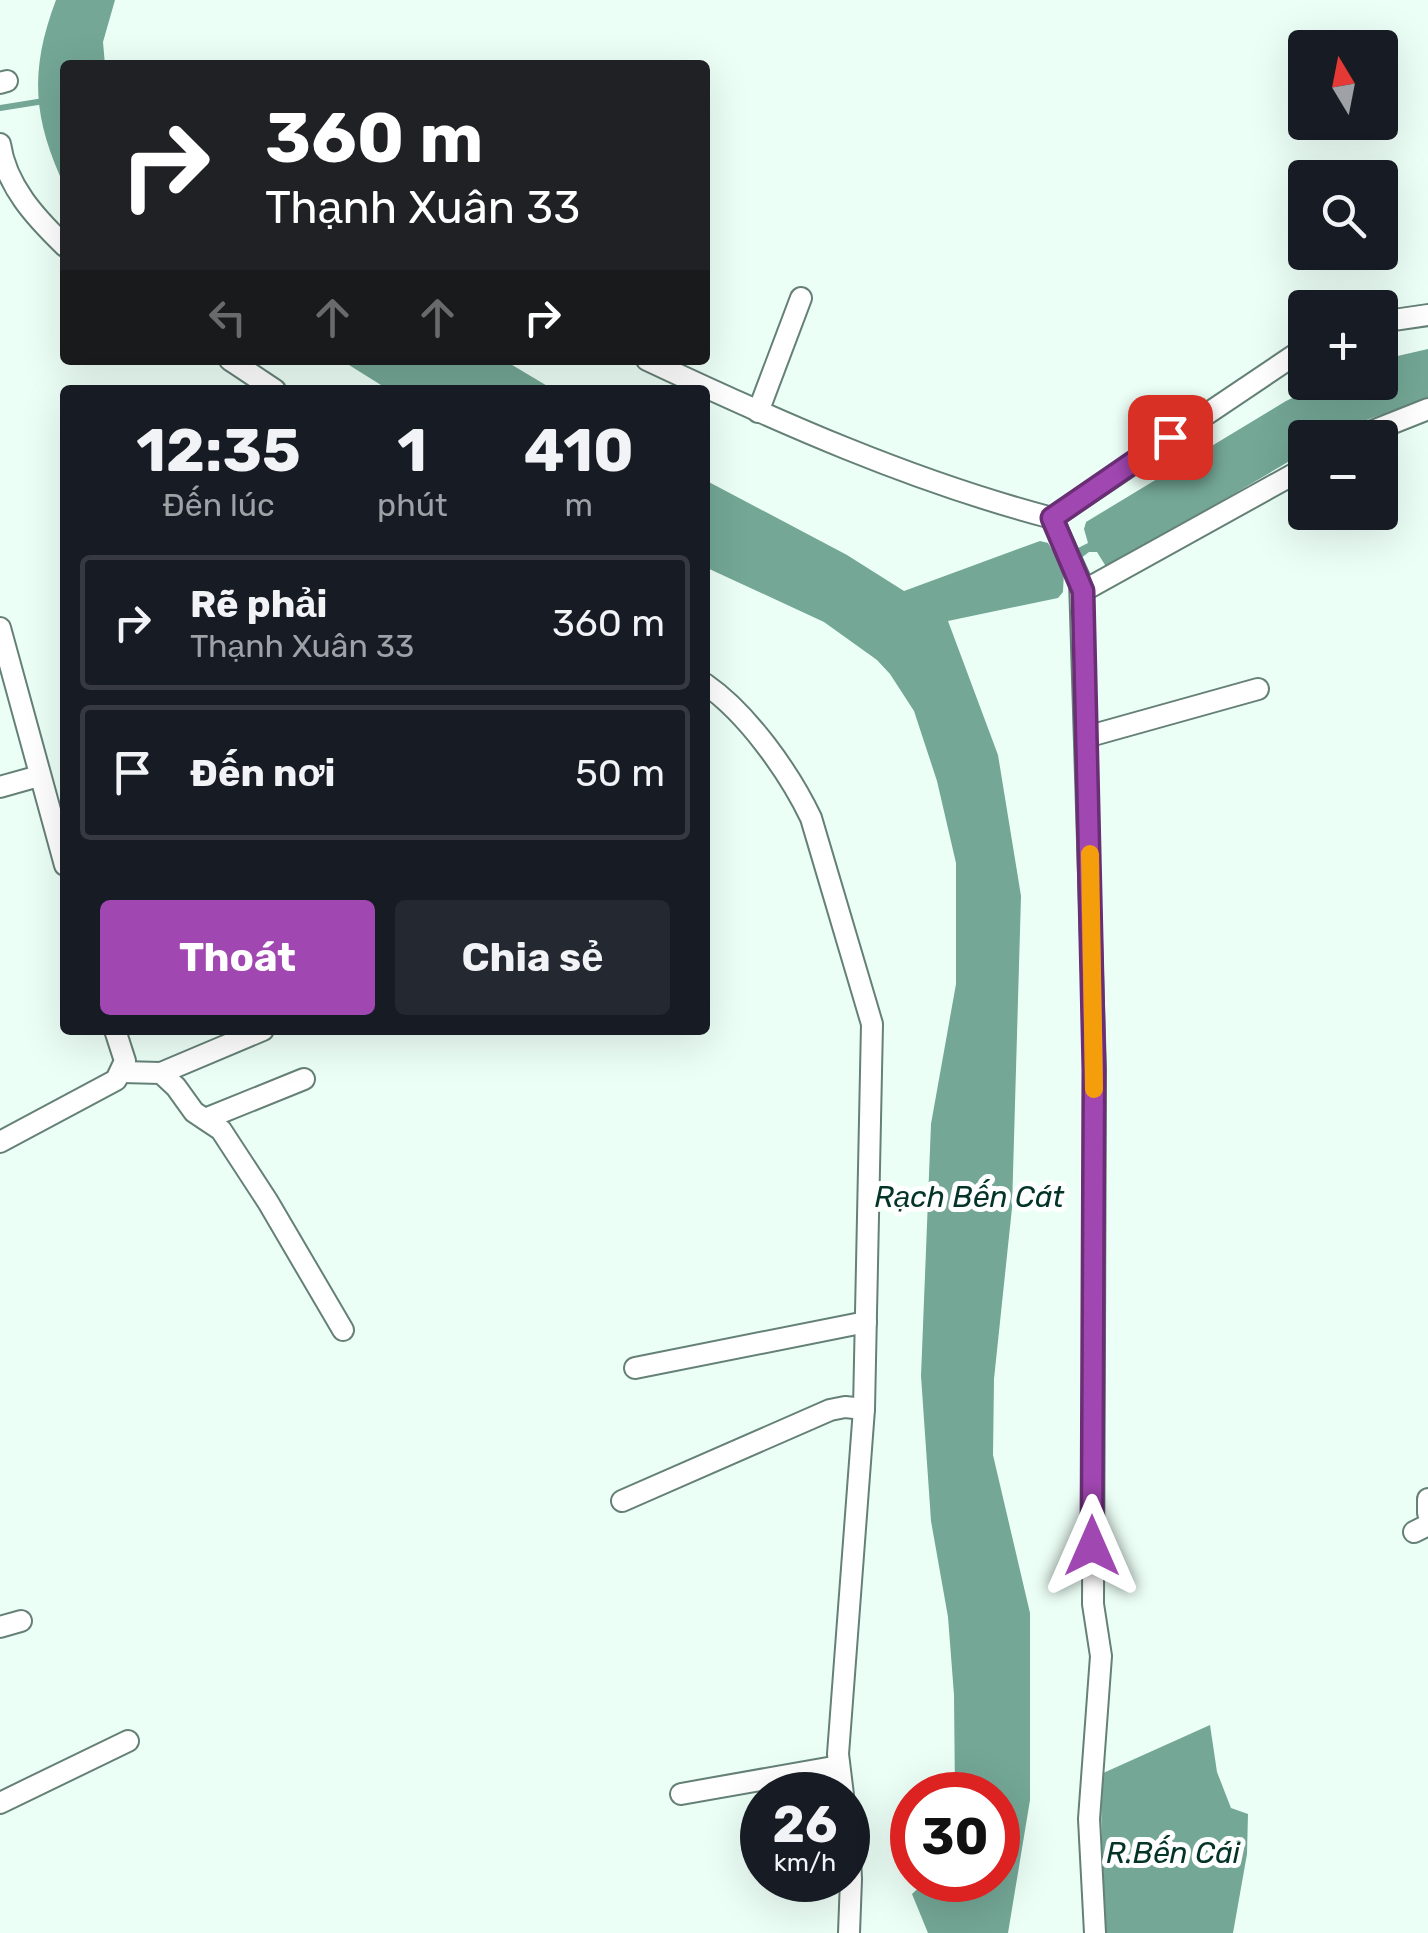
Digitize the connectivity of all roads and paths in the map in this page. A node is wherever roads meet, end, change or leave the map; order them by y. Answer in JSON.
{"nodes":[{"id":1,"x":0,"y":144,"type":"edge"},
{"id":2,"x":60,"y":241,"type":"edge"},
{"id":3,"x":801,"y":298,"type":"dead end"},
{"id":4,"x":1428,"y":314,"type":"edge"},
{"id":5,"x":1398,"y":319,"type":"edge"},
{"id":6,"x":1288,"y":360,"type":"edge"},
{"id":7,"x":238,"y":365,"type":"edge"},
{"id":8,"x":658,"y":365,"type":"edge"},
{"id":9,"x":268,"y":385,"type":"edge"},
{"id":10,"x":700,"y":385,"type":"edge"},
{"id":11,"x":710,"y":390,"type":"edge"},
{"id":12,"x":1428,"y":409,"type":"edge"},
{"id":13,"x":758,"y":412,"type":"junction"},
{"id":14,"x":1398,"y":421,"type":"edge"},
{"id":15,"x":1288,"y":477,"type":"edge"},
{"id":16,"x":1053,"y":520,"type":"junction"},
{"id":17,"x":1082,"y":586,"type":"junction"},
{"id":18,"x":0,"y":628,"type":"edge"},
{"id":19,"x":710,"y":687,"type":"edge"},
{"id":20,"x":1258,"y":689,"type":"dead end"},
{"id":21,"x":1086,"y":737,"type":"junction"},
{"id":22,"x":39,"y":776,"type":"junction"},
{"id":23,"x":0,"y":787,"type":"edge"},
{"id":24,"x":60,"y":848,"type":"edge"},
{"id":25,"x":116,"y":1035,"type":"edge"},
{"id":26,"x":251,"y":1035,"type":"edge"},
{"id":27,"x":122,"y":1072,"type":"junction"},
{"id":28,"x":160,"y":1073,"type":"junction"},
{"id":29,"x":304,"y":1080,"type":"dead end"},
{"id":30,"x":205,"y":1119,"type":"junction"},
{"id":31,"x":0,"y":1142,"type":"edge"},
{"id":32,"x":866,"y":1322,"type":"junction"},
{"id":33,"x":343,"y":1330,"type":"dead end"},
{"id":34,"x":635,"y":1368,"type":"dead end"},
{"id":35,"x":864,"y":1409,"type":"junction"},
{"id":36,"x":1428,"y":1499,"type":"edge"},
{"id":37,"x":622,"y":1501,"type":"dead end"},
{"id":38,"x":1428,"y":1512,"type":"edge"},
{"id":39,"x":128,"y":1741,"type":"dead end"},
{"id":40,"x":839,"y":1766,"type":"junction"},
{"id":41,"x":840,"y":1772,"type":"edge"},
{"id":42,"x":682,"y":1794,"type":"dead end"},
{"id":43,"x":0,"y":1803,"type":"edge"},
{"id":44,"x":850,"y":1902,"type":"edge"},
{"id":45,"x":849,"y":1933,"type":"edge"},
{"id":46,"x":1095,"y":1933,"type":"edge"}],
"edges":[{"from":1,"to":2,"type":"street"},
{"from":3,"to":13,"type":"street"},
{"from":4,"to":5,"type":"street"},
{"from":6,"to":16,"type":"street"},
{"from":7,"to":9,"type":"street"},
{"from":8,"to":10,"type":"street"},
{"from":11,"to":13,"type":"street"},
{"from":12,"to":14,"type":"street"},
{"from":13,"to":16,"type":"street"},
{"from":15,"to":17,"type":"street"},
{"from":16,"to":17,"type":"street"},
{"from":17,"to":21,"type":"street"},
{"from":18,"to":22,"type":"street"},
{"from":19,"to":32,"type":"street"},
{"from":20,"to":21,"type":"street"},
{"from":21,"to":46,"type":"street"},
{"from":22,"to":23,"type":"street"},
{"from":22,"to":24,"type":"street"},
{"from":25,"to":27,"type":"street"},
{"from":26,"to":28,"type":"street"},
{"from":27,"to":28,"type":"street"},
{"from":27,"to":31,"type":"street"},
{"from":28,"to":30,"type":"street"},
{"from":29,"to":30,"type":"street"},
{"from":30,"to":33,"type":"street"},
{"from":32,"to":34,"type":"street"},
{"from":32,"to":35,"type":"street"},
{"from":35,"to":37,"type":"street"},
{"from":35,"to":40,"type":"street"},
{"from":36,"to":38,"type":"street"},
{"from":39,"to":43,"type":"street"},
{"from":40,"to":41,"type":"street"},
{"from":40,"to":42,"type":"street"},
{"from":44,"to":45,"type":"street"}]}
